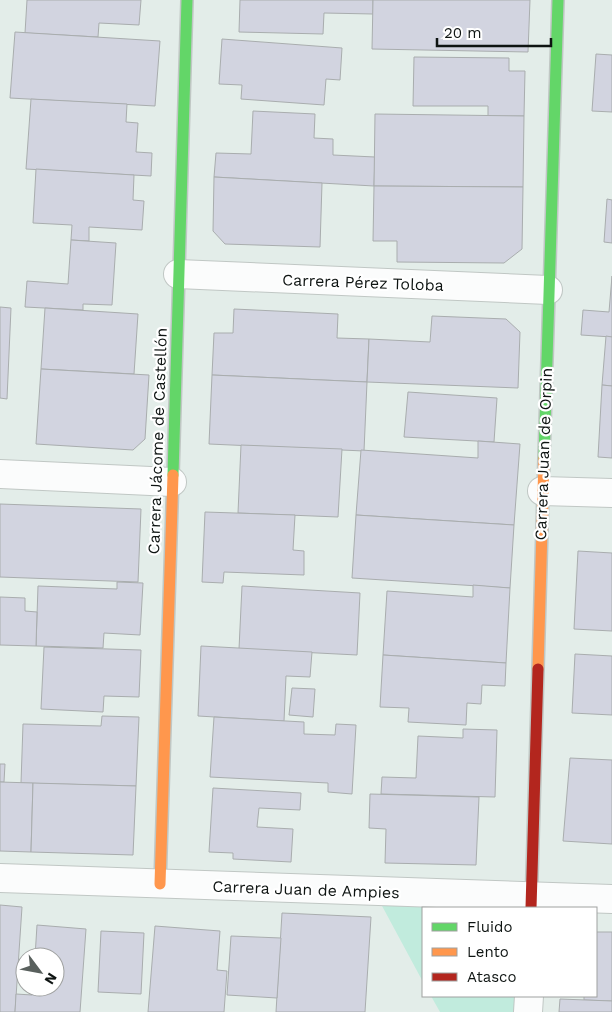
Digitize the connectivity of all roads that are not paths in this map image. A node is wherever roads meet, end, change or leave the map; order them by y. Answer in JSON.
{"nodes":[{"id":1,"x":187,"y":0,"type":"edge"},
{"id":2,"x":558,"y":0,"type":"edge"},
{"id":3,"x":178,"y":274,"type":"junction"},
{"id":4,"x":548,"y":290,"type":"junction"},
{"id":5,"x":0,"y":474,"type":"edge"},
{"id":6,"x":172,"y":482,"type":"junction"},
{"id":7,"x":542,"y":491,"type":"junction"},
{"id":8,"x":612,"y":493,"type":"edge"},
{"id":9,"x":0,"y":878,"type":"edge"},
{"id":10,"x":160,"y":884,"type":"junction"},
{"id":11,"x":612,"y":899,"type":"edge"},
{"id":12,"x":531,"y":902,"type":"edge"},
{"id":13,"x":529,"y":997,"type":"edge"},
{"id":14,"x":528,"y":1012,"type":"edge"}],
"edges":[{"from":1,"to":3,"type":"street","name":"Carrera Jácome de Castellón"},
{"from":2,"to":4,"type":"street","name":"Carrera Juan de Orpin"},
{"from":3,"to":4,"type":"street","name":"Carrera Pérez Toloba"},
{"from":3,"to":6,"type":"street","name":"Carrera Jácome de Castellón"},
{"from":4,"to":7,"type":"street","name":"Carrera Juan de Orpin"},
{"from":5,"to":6,"type":"street"},
{"from":6,"to":10,"type":"street","name":"Carrera Jácome de Castellón"},
{"from":7,"to":8,"type":"street"},
{"from":7,"to":12,"type":"street","name":"Carrera Juan de Orpin"},
{"from":9,"to":10,"type":"street","name":"Carrera Juan de Ampies"},
{"from":10,"to":12,"type":"street","name":"Carrera Juan de Ampies"},
{"from":11,"to":12,"type":"street","name":"Carrera Juan de Ampies"},
{"from":13,"to":14,"type":"street"}]}
